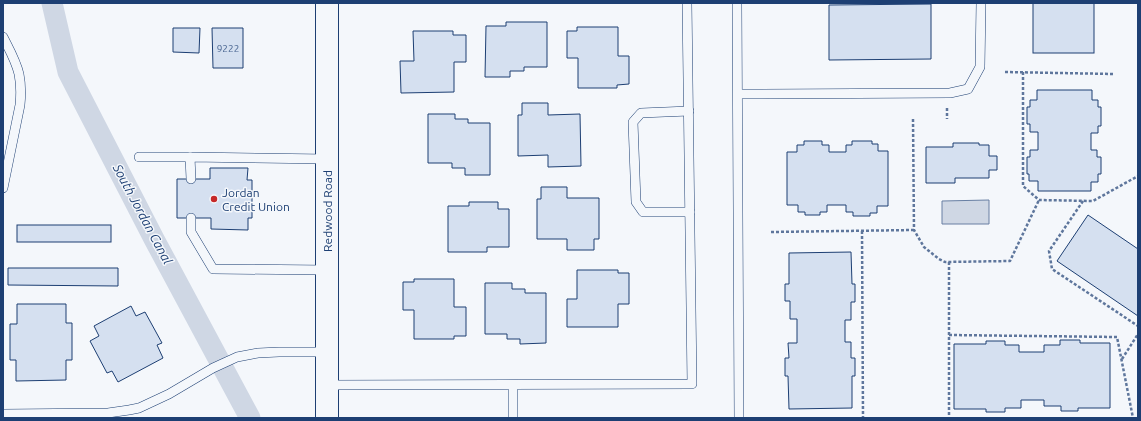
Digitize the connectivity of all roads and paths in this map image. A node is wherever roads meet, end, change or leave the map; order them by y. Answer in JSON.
{"nodes":[{"id":1,"x":327,"y":3,"type":"edge"},
{"id":2,"x":687,"y":3,"type":"edge"},
{"id":3,"x":737,"y":3,"type":"edge"},
{"id":4,"x":981,"y":3,"type":"edge"},
{"id":5,"x":3,"y":37,"type":"edge"},
{"id":6,"x":1005,"y":72,"type":"dead end"},
{"id":7,"x":1023,"y":72,"type":"junction"},
{"id":8,"x":1114,"y":74,"type":"dead end"},
{"id":9,"x":738,"y":94,"type":"junction"},
{"id":10,"x":689,"y":111,"type":"junction"},
{"id":11,"x":913,"y":119,"type":"dead end"},
{"id":12,"x":139,"y":157,"type":"dead end"},
{"id":13,"x":190,"y":157,"type":"junction"},
{"id":14,"x":6,"y":159,"type":"edge"},
{"id":15,"x":327,"y":159,"type":"junction"},
{"id":16,"x":1138,"y":176,"type":"edge"},
{"id":17,"x":191,"y":179,"type":"dead end"},
{"id":18,"x":3,"y":188,"type":"edge"},
{"id":19,"x":1039,"y":200,"type":"junction"},
{"id":20,"x":1083,"y":200,"type":"junction"},
{"id":21,"x":690,"y":212,"type":"junction"},
{"id":22,"x":191,"y":218,"type":"dead end"},
{"id":23,"x":862,"y":230,"type":"junction"},
{"id":24,"x":914,"y":230,"type":"junction"},
{"id":25,"x":771,"y":232,"type":"dead end"},
{"id":26,"x":949,"y":262,"type":"junction"},
{"id":27,"x":327,"y":270,"type":"junction"},
{"id":28,"x":1138,"y":326,"type":"edge"},
{"id":29,"x":949,"y":334,"type":"junction"},
{"id":30,"x":1138,"y":334,"type":"edge"},
{"id":31,"x":327,"y":352,"type":"junction"},
{"id":32,"x":1121,"y":360,"type":"junction"},
{"id":33,"x":327,"y":385,"type":"junction"},
{"id":34,"x":514,"y":385,"type":"junction"},
{"id":35,"x":3,"y":414,"type":"edge"},
{"id":36,"x":327,"y":418,"type":"edge"},
{"id":37,"x":513,"y":418,"type":"edge"},
{"id":38,"x":739,"y":418,"type":"edge"},
{"id":39,"x":863,"y":418,"type":"edge"},
{"id":40,"x":949,"y":418,"type":"edge"},
{"id":41,"x":1133,"y":418,"type":"edge"}],
"edges":[{"from":1,"to":15,"type":"main road","name":"Redwood Road"},
{"from":2,"to":10,"type":"lane"},
{"from":3,"to":9,"type":"lane"},
{"from":4,"to":9,"type":"lane"},
{"from":5,"to":14,"type":"lane"},
{"from":6,"to":7,"type":"path"},
{"from":7,"to":8,"type":"path"},
{"from":7,"to":19,"type":"path"},
{"from":9,"to":38,"type":"lane"},
{"from":10,"to":21,"type":"lane"},
{"from":10,"to":21,"type":"lane"},
{"from":11,"to":24,"type":"path"},
{"from":12,"to":13,"type":"lane"},
{"from":13,"to":15,"type":"lane"},
{"from":13,"to":17,"type":"lane"},
{"from":14,"to":18,"type":"lane"},
{"from":15,"to":27,"type":"main road","name":"Redwood Road"},
{"from":16,"to":20,"type":"path"},
{"from":19,"to":20,"type":"path"},
{"from":19,"to":26,"type":"path"},
{"from":20,"to":28,"type":"path"},
{"from":21,"to":34,"type":"lane"},
{"from":22,"to":27,"type":"lane"},
{"from":23,"to":24,"type":"path"},
{"from":23,"to":25,"type":"path"},
{"from":23,"to":39,"type":"path"},
{"from":24,"to":26,"type":"path"},
{"from":26,"to":29,"type":"path"},
{"from":27,"to":31,"type":"main road","name":"Redwood Road"},
{"from":29,"to":32,"type":"path"},
{"from":29,"to":40,"type":"path"},
{"from":30,"to":32,"type":"path"},
{"from":31,"to":33,"type":"main road","name":"Redwood Road"},
{"from":31,"to":35,"type":"lane"},
{"from":32,"to":41,"type":"path"},
{"from":33,"to":34,"type":"lane"},
{"from":33,"to":36,"type":"main road","name":"Redwood Road"},
{"from":34,"to":37,"type":"lane"}]}
